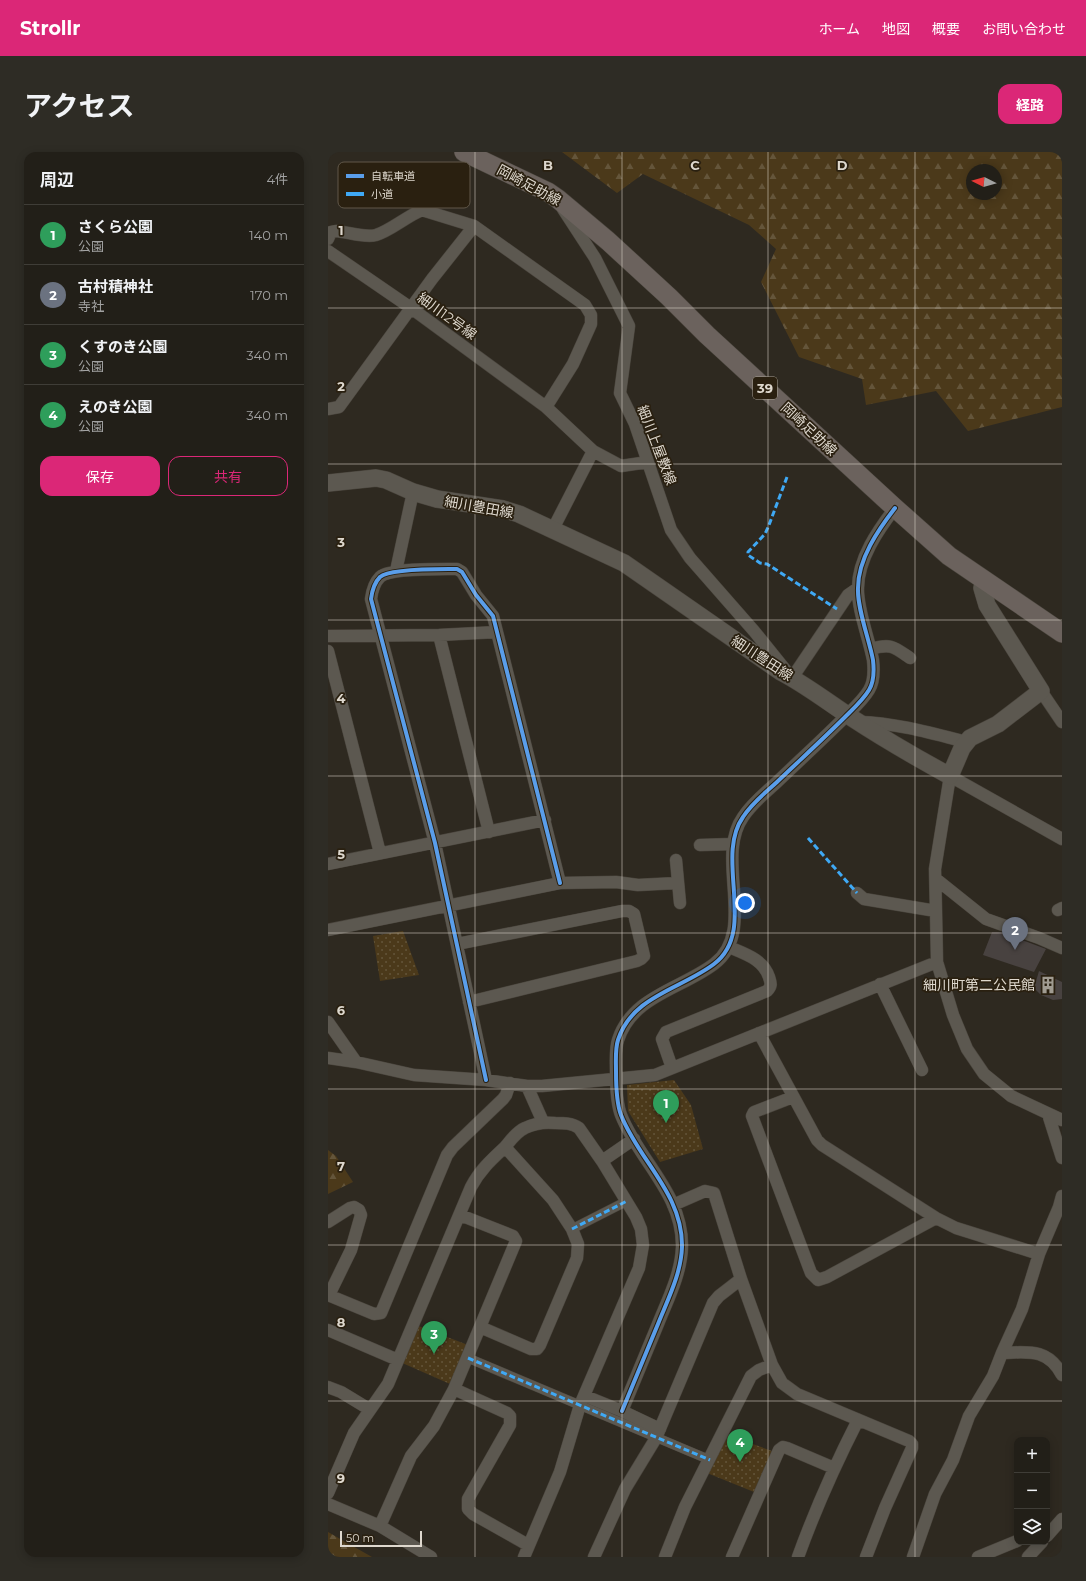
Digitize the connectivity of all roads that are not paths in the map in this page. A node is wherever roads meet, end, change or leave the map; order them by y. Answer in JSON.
{"nodes":[{"id":1,"x":464,"y":152,"type":"edge"},
{"id":2,"x":558,"y":199,"type":"junction"},
{"id":3,"x":474,"y":226,"type":"junction"},
{"id":4,"x":328,"y":239,"type":"edge"},
{"id":5,"x":328,"y":251,"type":"edge"},
{"id":6,"x":411,"y":308,"type":"junction"},
{"id":7,"x":546,"y":407,"type":"junction"},
{"id":8,"x":328,"y":409,"type":"edge"},
{"id":9,"x":593,"y":452,"type":"junction"},
{"id":10,"x":648,"y":462,"type":"junction"},
{"id":11,"x":328,"y":483,"type":"edge"},
{"id":12,"x":413,"y":492,"type":"junction"},
{"id":13,"x":895,"y":508,"type":"junction"},
{"id":14,"x":553,"y":529,"type":"junction"},
{"id":15,"x":396,"y":571,"type":"junction"},
{"id":16,"x":984,"y":579,"type":"junction"},
{"id":17,"x":858,"y":588,"type":"junction"},
{"id":18,"x":497,"y":632,"type":"junction"},
{"id":19,"x":1062,"y":633,"type":"edge"},
{"id":20,"x":439,"y":635,"type":"junction"},
{"id":21,"x":328,"y":636,"type":"edge"},
{"id":22,"x":381,"y":636,"type":"junction"},
{"id":23,"x":871,"y":649,"type":"junction"},
{"id":24,"x":328,"y":651,"type":"edge"},
{"id":25,"x":910,"y":658,"type":"dead end"},
{"id":26,"x":792,"y":678,"type":"junction"},
{"id":27,"x":1041,"y":691,"type":"junction"},
{"id":28,"x":852,"y":718,"type":"junction"},
{"id":29,"x":1062,"y":722,"type":"edge"},
{"id":30,"x":966,"y":742,"type":"junction"},
{"id":31,"x":950,"y":776,"type":"junction"},
{"id":32,"x":545,"y":820,"type":"junction"},
{"id":33,"x":489,"y":832,"type":"junction"},
{"id":34,"x":1062,"y":839,"type":"edge"},
{"id":35,"x":435,"y":843,"type":"junction"},
{"id":36,"x":733,"y":844,"type":"junction"},
{"id":37,"x":700,"y":845,"type":"dead end"},
{"id":38,"x":380,"y":853,"type":"junction"},
{"id":39,"x":676,"y":860,"type":"dead end"},
{"id":40,"x":328,"y":864,"type":"edge"},
{"id":41,"x":936,"y":879,"type":"junction"},
{"id":42,"x":677,"y":882,"type":"junction"},
{"id":43,"x":560,"y":883,"type":"junction"},
{"id":44,"x":857,"y":893,"type":"dead end"},
{"id":45,"x":680,"y":903,"type":"dead end"},
{"id":46,"x":449,"y":905,"type":"junction"},
{"id":47,"x":936,"y":911,"type":"junction"},
{"id":48,"x":328,"y":930,"type":"edge"},
{"id":49,"x":457,"y":944,"type":"junction"},
{"id":50,"x":729,"y":947,"type":"junction"},
{"id":51,"x":1062,"y":948,"type":"edge"},
{"id":52,"x":937,"y":962,"type":"junction"},
{"id":53,"x":880,"y":984,"type":"junction"},
{"id":54,"x":469,"y":1002,"type":"junction"},
{"id":55,"x":328,"y":1022,"type":"edge"},
{"id":56,"x":759,"y":1033,"type":"junction"},
{"id":57,"x":328,"y":1058,"type":"edge"},
{"id":58,"x":356,"y":1062,"type":"junction"},
{"id":59,"x":672,"y":1068,"type":"junction"},
{"id":60,"x":922,"y":1070,"type":"dead end"},
{"id":61,"x":616,"y":1079,"type":"junction"},
{"id":62,"x":486,"y":1080,"type":"junction"},
{"id":63,"x":510,"y":1083,"type":"junction"},
{"id":64,"x":527,"y":1086,"type":"junction"},
{"id":65,"x":793,"y":1097,"type":"junction"},
{"id":66,"x":1048,"y":1114,"type":"junction"},
{"id":67,"x":1062,"y":1120,"type":"edge"},
{"id":68,"x":544,"y":1122,"type":"junction"},
{"id":69,"x":634,"y":1139,"type":"junction"},
{"id":70,"x":505,"y":1147,"type":"junction"},
{"id":71,"x":1062,"y":1158,"type":"edge"},
{"id":72,"x":602,"y":1161,"type":"junction"},
{"id":73,"x":1062,"y":1196,"type":"edge"},
{"id":74,"x":627,"y":1201,"type":"junction"},
{"id":75,"x":673,"y":1205,"type":"junction"},
{"id":76,"x":460,"y":1215,"type":"junction"},
{"id":77,"x":936,"y":1218,"type":"junction"},
{"id":78,"x":328,"y":1222,"type":"edge"},
{"id":79,"x":572,"y":1229,"type":"junction"},
{"id":80,"x":1039,"y":1254,"type":"junction"},
{"id":81,"x":741,"y":1279,"type":"junction"},
{"id":82,"x":329,"y":1295,"type":"edge"},
{"id":83,"x":480,"y":1327,"type":"junction"},
{"id":84,"x":328,"y":1330,"type":"edge"},
{"id":85,"x":1002,"y":1353,"type":"junction"},
{"id":86,"x":468,"y":1358,"type":"junction"},
{"id":87,"x":398,"y":1360,"type":"junction"},
{"id":88,"x":772,"y":1365,"type":"junction"},
{"id":89,"x":1062,"y":1374,"type":"edge"},
{"id":90,"x":328,"y":1387,"type":"edge"},
{"id":91,"x":454,"y":1389,"type":"junction"},
{"id":92,"x":582,"y":1400,"type":"junction"},
{"id":93,"x":369,"y":1409,"type":"junction"},
{"id":94,"x":622,"y":1411,"type":"junction"},
{"id":95,"x":858,"y":1420,"type":"junction"},
{"id":96,"x":658,"y":1433,"type":"junction"},
{"id":97,"x":710,"y":1460,"type":"junction"},
{"id":98,"x":834,"y":1468,"type":"junction"},
{"id":99,"x":328,"y":1493,"type":"edge"},
{"id":100,"x":328,"y":1504,"type":"edge"},
{"id":101,"x":1057,"y":1523,"type":"edge"},
{"id":102,"x":380,"y":1526,"type":"junction"},
{"id":103,"x":1050,"y":1532,"type":"edge"},
{"id":104,"x":1014,"y":1542,"type":"edge"},
{"id":105,"x":528,"y":1545,"type":"junction"},
{"id":106,"x":1039,"y":1545,"type":"edge"},
{"id":107,"x":431,"y":1557,"type":"edge"},
{"id":108,"x":524,"y":1557,"type":"edge"},
{"id":109,"x":594,"y":1557,"type":"edge"},
{"id":110,"x":665,"y":1557,"type":"edge"},
{"id":111,"x":732,"y":1557,"type":"edge"},
{"id":112,"x":798,"y":1557,"type":"edge"},
{"id":113,"x":866,"y":1557,"type":"edge"},
{"id":114,"x":913,"y":1557,"type":"edge"},
{"id":115,"x":978,"y":1557,"type":"edge"},
{"id":116,"x":1028,"y":1557,"type":"edge"}],
"edges":[{"from":1,"to":2,"type":"main road","name":"岡崎足助線","number":"39"},
{"from":2,"to":10,"type":"street","name":"細川上屋敷線"},
{"from":2,"to":13,"type":"main road","name":"岡崎足助線","number":"39"},
{"from":3,"to":4,"type":"street"},
{"from":3,"to":6,"type":"street"},
{"from":3,"to":7,"type":"street"},
{"from":5,"to":6,"type":"street","name":"細川12号線"},
{"from":6,"to":7,"type":"street","name":"細川12号線"},
{"from":6,"to":8,"type":"street"},
{"from":7,"to":9,"type":"street","name":"細川12号線"},
{"from":9,"to":10,"type":"street","name":"細川12号線"},
{"from":9,"to":14,"type":"street"},
{"from":10,"to":26,"type":"street","name":"細川上屋敷線"},
{"from":11,"to":12,"type":"main road","name":"細川豊田線"},
{"from":12,"to":14,"type":"main road","name":"細川豊田線"},
{"from":12,"to":15,"type":"street"},
{"from":13,"to":16,"type":"main road","name":"岡崎足助線","number":"39"},
{"from":13,"to":17,"type":"street"},
{"from":14,"to":26,"type":"main road","name":"細川豊田線"},
{"from":15,"to":18,"type":"street"},
{"from":15,"to":22,"type":"street"},
{"from":16,"to":19,"type":"main road","name":"岡崎足助線","number":"39"},
{"from":16,"to":27,"type":"main road"},
{"from":17,"to":23,"type":"street"},
{"from":17,"to":26,"type":"street"},
{"from":18,"to":20,"type":"street"},
{"from":18,"to":32,"type":"street"},
{"from":20,"to":22,"type":"street"},
{"from":20,"to":33,"type":"street"},
{"from":21,"to":22,"type":"street"},
{"from":22,"to":35,"type":"street"},
{"from":23,"to":25,"type":"street"},
{"from":23,"to":28,"type":"street"},
{"from":24,"to":38,"type":"street"},
{"from":26,"to":28,"type":"main road","name":"細川豊田線"},
{"from":27,"to":29,"type":"street"},
{"from":27,"to":30,"type":"main road"},
{"from":28,"to":30,"type":"street"},
{"from":28,"to":31,"type":"main road","name":"細川豊田線"},
{"from":28,"to":36,"type":"street"},
{"from":30,"to":31,"type":"main road"},
{"from":31,"to":34,"type":"street"},
{"from":31,"to":41,"type":"street"},
{"from":32,"to":33,"type":"street"},
{"from":32,"to":43,"type":"street"},
{"from":33,"to":35,"type":"street"},
{"from":35,"to":38,"type":"street"},
{"from":35,"to":46,"type":"street"},
{"from":36,"to":37,"type":"street"},
{"from":36,"to":50,"type":"street"},
{"from":38,"to":40,"type":"street"},
{"from":39,"to":42,"type":"street"},
{"from":41,"to":47,"type":"street"},
{"from":41,"to":51,"type":"street"},
{"from":42,"to":43,"type":"street"},
{"from":42,"to":45,"type":"street"},
{"from":43,"to":46,"type":"street"},
{"from":44,"to":47,"type":"street"},
{"from":46,"to":48,"type":"street"},
{"from":46,"to":49,"type":"street"},
{"from":47,"to":52,"type":"street"},
{"from":49,"to":54,"type":"street"},
{"from":49,"to":54,"type":"street"},
{"from":50,"to":59,"type":"street"},
{"from":50,"to":61,"type":"street"},
{"from":52,"to":53,"type":"street"},
{"from":52,"to":66,"type":"street"},
{"from":53,"to":56,"type":"street"},
{"from":53,"to":60,"type":"street"},
{"from":54,"to":62,"type":"street"},
{"from":55,"to":58,"type":"street"},
{"from":56,"to":59,"type":"street"},
{"from":56,"to":65,"type":"street"},
{"from":57,"to":58,"type":"street"},
{"from":58,"to":62,"type":"street"},
{"from":59,"to":61,"type":"street"},
{"from":61,"to":64,"type":"street"},
{"from":61,"to":69,"type":"street"},
{"from":62,"to":63,"type":"street"},
{"from":63,"to":64,"type":"street"},
{"from":63,"to":82,"type":"street"},
{"from":64,"to":68,"type":"street"},
{"from":65,"to":77,"type":"street"},
{"from":65,"to":77,"type":"street"},
{"from":66,"to":67,"type":"street"},
{"from":66,"to":71,"type":"street"},
{"from":68,"to":70,"type":"street"},
{"from":68,"to":72,"type":"street"},
{"from":69,"to":72,"type":"street"},
{"from":69,"to":75,"type":"street"},
{"from":70,"to":76,"type":"street"},
{"from":70,"to":79,"type":"street"},
{"from":72,"to":74,"type":"street"},
{"from":73,"to":80,"type":"street"},
{"from":74,"to":79,"type":"street"},
{"from":74,"to":92,"type":"street"},
{"from":75,"to":81,"type":"street"},
{"from":75,"to":94,"type":"street"},
{"from":76,"to":83,"type":"street"},
{"from":76,"to":87,"type":"street"},
{"from":77,"to":80,"type":"street"},
{"from":78,"to":82,"type":"street"},
{"from":79,"to":83,"type":"street"},
{"from":80,"to":85,"type":"street"},
{"from":81,"to":88,"type":"street"},
{"from":81,"to":96,"type":"street"},
{"from":83,"to":86,"type":"street"},
{"from":84,"to":87,"type":"street"},
{"from":85,"to":89,"type":"street"},
{"from":85,"to":114,"type":"street"},
{"from":86,"to":91,"type":"street"},
{"from":86,"to":92,"type":"street"},
{"from":87,"to":93,"type":"street"},
{"from":88,"to":95,"type":"street"},
{"from":88,"to":97,"type":"street"},
{"from":90,"to":93,"type":"street"},
{"from":91,"to":102,"type":"street"},
{"from":91,"to":105,"type":"street"},
{"from":92,"to":94,"type":"street"},
{"from":92,"to":96,"type":"street"},
{"from":92,"to":105,"type":"street"},
{"from":93,"to":99,"type":"street"},
{"from":94,"to":96,"type":"street"},
{"from":95,"to":98,"type":"street"},
{"from":95,"to":113,"type":"street"},
{"from":96,"to":97,"type":"street"},
{"from":96,"to":109,"type":"street"},
{"from":97,"to":110,"type":"street"},
{"from":98,"to":111,"type":"street"},
{"from":98,"to":112,"type":"street"},
{"from":100,"to":102,"type":"street"},
{"from":101,"to":103,"type":"street"},
{"from":102,"to":107,"type":"street"},
{"from":104,"to":115,"type":"street"},
{"from":105,"to":108,"type":"street"},
{"from":106,"to":116,"type":"street"}]}
